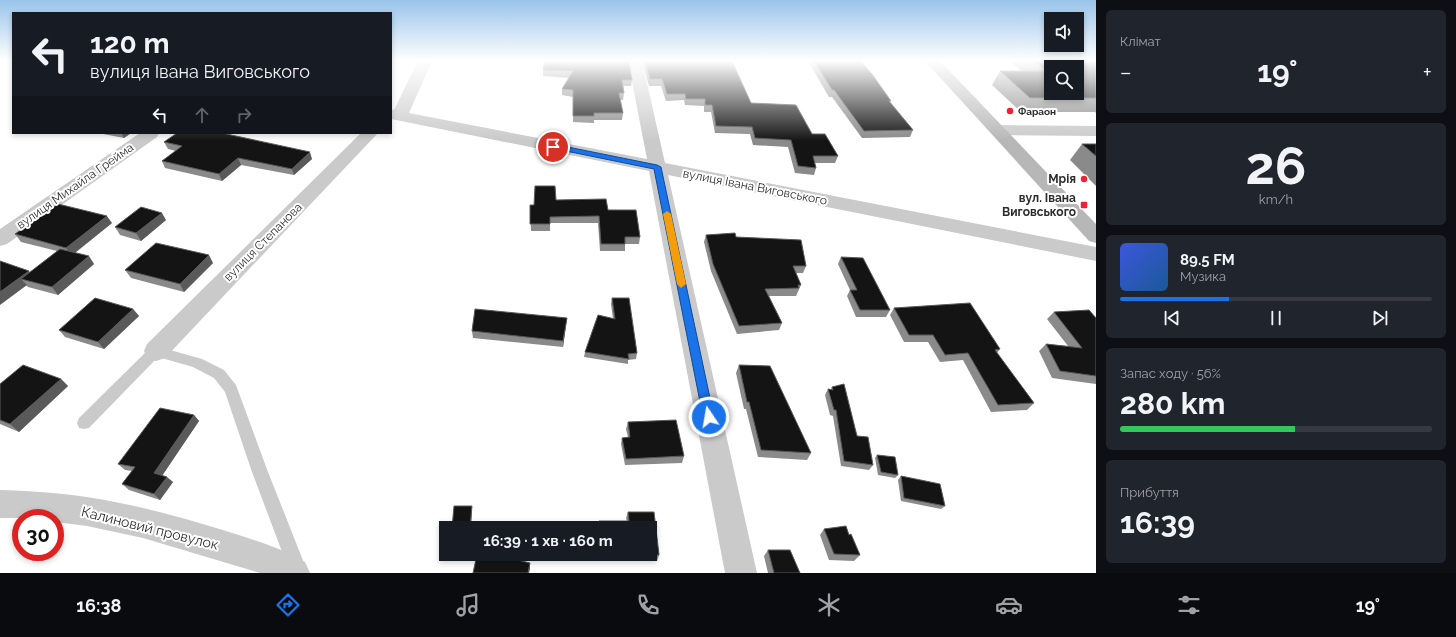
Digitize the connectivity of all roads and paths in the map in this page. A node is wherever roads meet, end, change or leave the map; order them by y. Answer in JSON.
{"nodes":[{"id":1,"x":410,"y":88,"type":"edge"},
{"id":2,"x":641,"y":88,"type":"edge"},
{"id":3,"x":958,"y":88,"type":"edge"},
{"id":4,"x":395,"y":115,"type":"edge"},
{"id":5,"x":998,"y":130,"type":"junction"},
{"id":6,"x":1096,"y":131,"type":"edge"},
{"id":7,"x":150,"y":134,"type":"edge"},
{"id":8,"x":369,"y":134,"type":"edge"},
{"id":9,"x":657,"y":167,"type":"junction"},
{"id":10,"x":1096,"y":236,"type":"edge"},
{"id":11,"x":0,"y":239,"type":"edge"},
{"id":12,"x":1096,"y":254,"type":"edge"},
{"id":13,"x":156,"y":351,"type":"junction"},
{"id":14,"x":84,"y":423,"type":"dead end"},
{"id":15,"x":0,"y":504,"type":"edge"},
{"id":16,"x":294,"y":573,"type":"edge"},
{"id":17,"x":299,"y":573,"type":"edge"},
{"id":18,"x":741,"y":573,"type":"edge"}],
"edges":[{"from":1,"to":4,"type":"street"},
{"from":2,"to":9,"type":"street"},
{"from":3,"to":5,"type":"main road"},
{"from":4,"to":9,"type":"street","name":"вулиця Івана Виговського"},
{"from":5,"to":6,"type":"street"},
{"from":5,"to":10,"type":"main road"},
{"from":7,"to":11,"type":"street","name":"вулиця Михайла Грейма"},
{"from":8,"to":13,"type":"street","name":"вулиця Степанова"},
{"from":9,"to":12,"type":"street","name":"вулиця Івана Виговського"},
{"from":9,"to":18,"type":"street"},
{"from":13,"to":14,"type":"lane"},
{"from":13,"to":17,"type":"lane"},
{"from":15,"to":16,"type":"street","name":"Калиновий провулок"}]}
